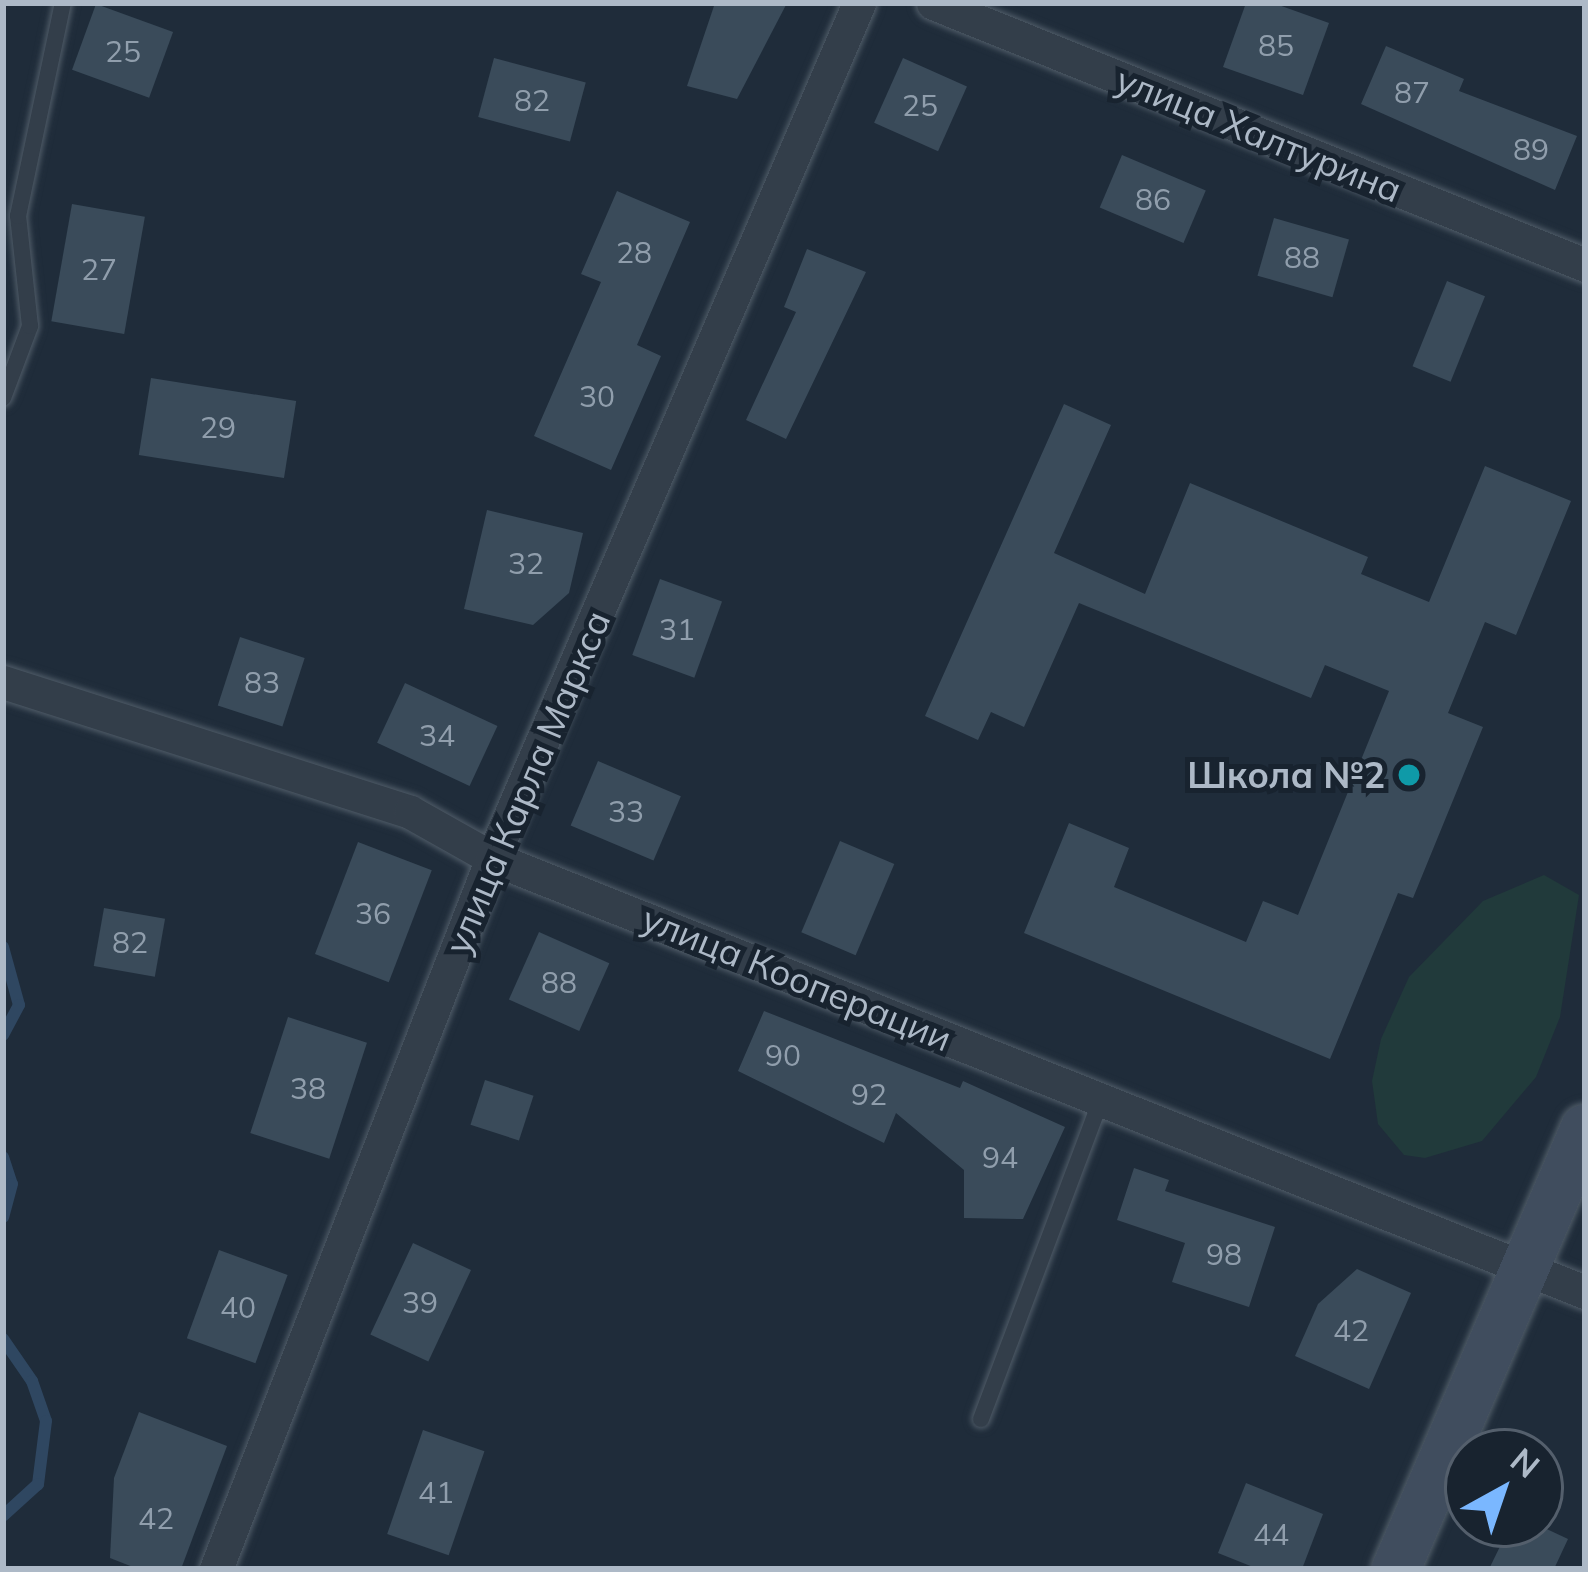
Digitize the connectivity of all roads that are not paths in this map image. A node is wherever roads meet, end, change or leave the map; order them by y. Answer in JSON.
{"nodes":[{"id":1,"x":63,"y":3,"type":"edge"},
{"id":2,"x":859,"y":3,"type":"edge"},
{"id":3,"x":933,"y":3,"type":"edge"},
{"id":4,"x":1585,"y":265,"type":"edge"},
{"id":5,"x":3,"y":398,"type":"edge"},
{"id":6,"x":3,"y":682,"type":"edge"},
{"id":7,"x":492,"y":858,"type":"junction"},
{"id":8,"x":1101,"y":1099,"type":"junction"},
{"id":9,"x":1585,"y":1130,"type":"edge"},
{"id":10,"x":1529,"y":1268,"type":"junction"},
{"id":11,"x":1585,"y":1292,"type":"edge"},
{"id":12,"x":981,"y":1419,"type":"dead end"},
{"id":13,"x":215,"y":1569,"type":"edge"},
{"id":14,"x":1396,"y":1569,"type":"edge"}],
"edges":[{"from":1,"to":5,"type":"lane"},
{"from":2,"to":7,"type":"street","name":"улица Карла Маркса"},
{"from":3,"to":4,"type":"street","name":"улица Халтурина"},
{"from":6,"to":7,"type":"street","name":"улица Кооперации"},
{"from":7,"to":8,"type":"street","name":"улица Кооперации"},
{"from":7,"to":13,"type":"street","name":"улица Карла Маркса"},
{"from":8,"to":10,"type":"street","name":"улица Кооперации"},
{"from":8,"to":12,"type":"lane"},
{"from":9,"to":10,"type":"street"},
{"from":10,"to":11,"type":"street","name":"улица Кооперации"},
{"from":10,"to":14,"type":"street"}]}
